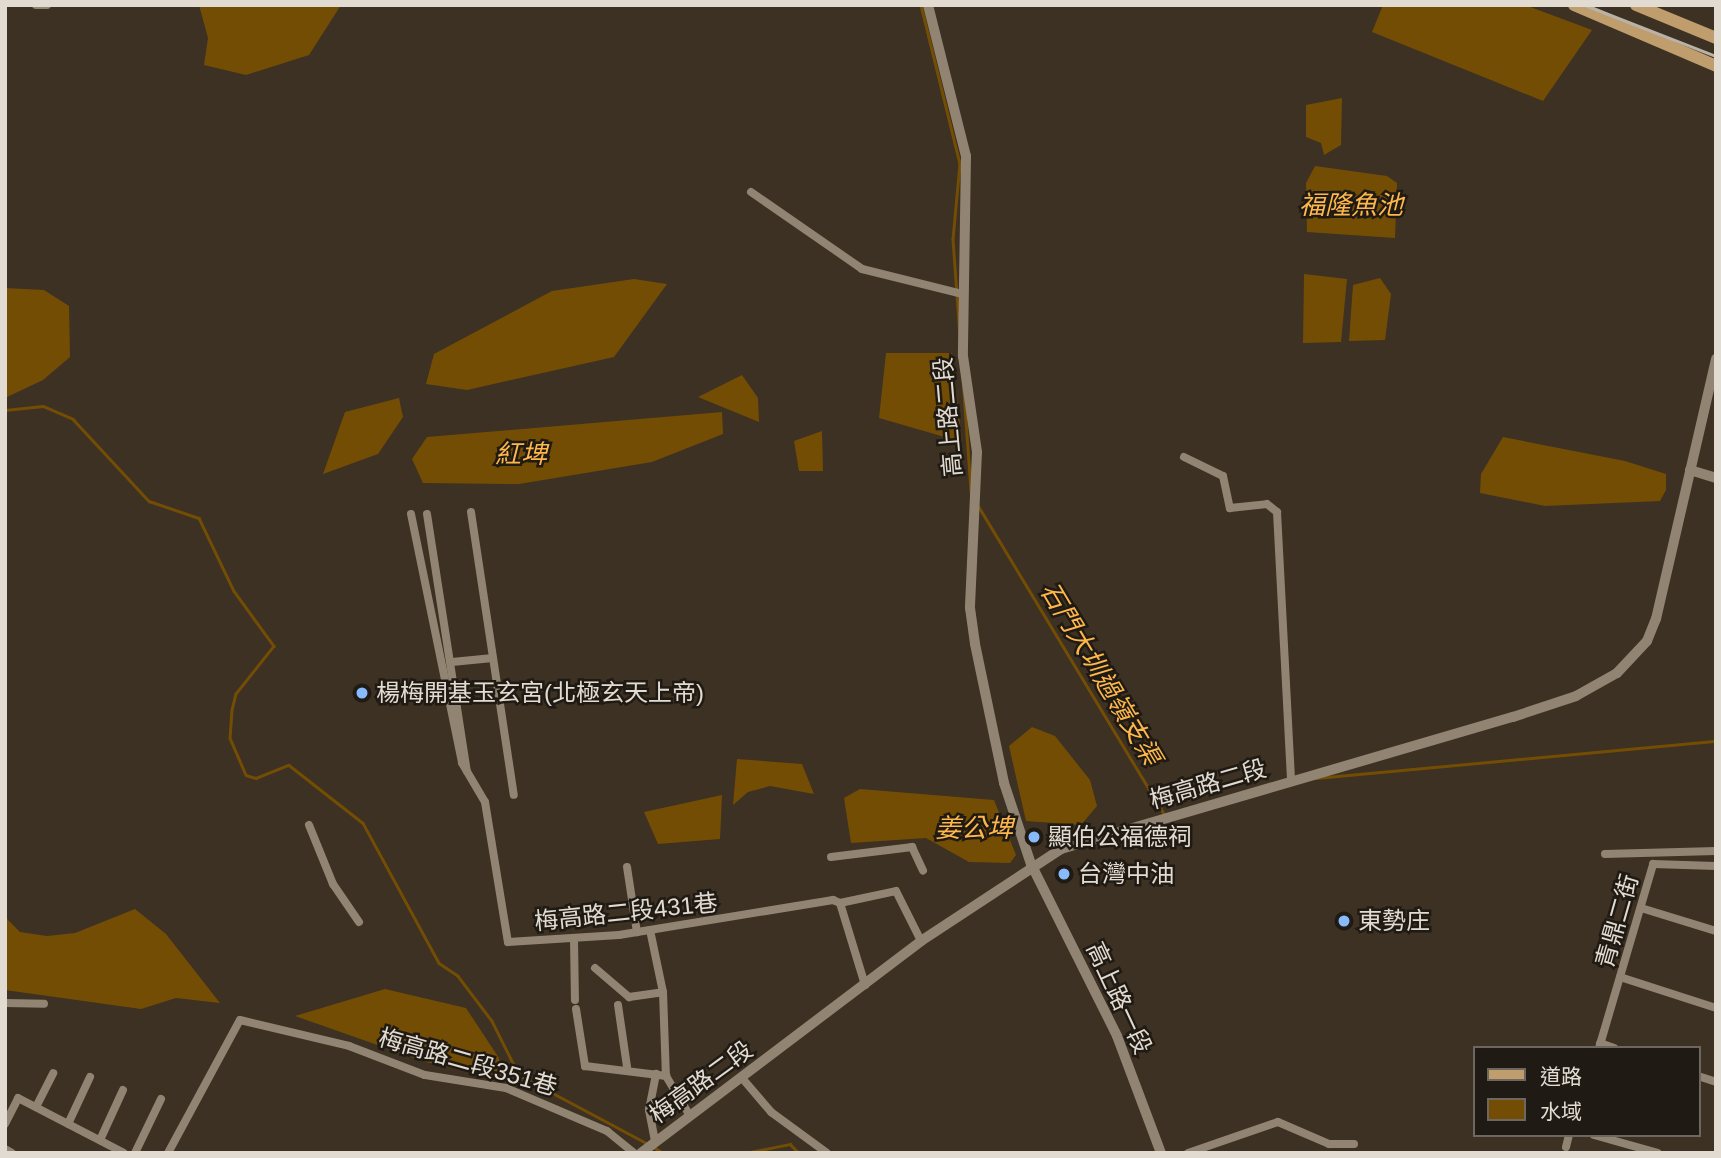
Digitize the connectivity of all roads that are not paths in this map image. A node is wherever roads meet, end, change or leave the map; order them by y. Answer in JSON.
{"nodes":[{"id":1,"x":36,"y":5,"type":"edge"},
{"id":2,"x":47,"y":5,"type":"edge"},
{"id":3,"x":928,"y":5,"type":"edge"},
{"id":4,"x":1574,"y":5,"type":"edge"},
{"id":5,"x":1636,"y":5,"type":"edge"},
{"id":6,"x":1716,"y":38,"type":"edge"},
{"id":7,"x":1716,"y":66,"type":"edge"},
{"id":8,"x":751,"y":192,"type":"dead end"},
{"id":9,"x":957,"y":293,"type":"junction"},
{"id":10,"x":1716,"y":359,"type":"edge"},
{"id":11,"x":1184,"y":457,"type":"dead end"},
{"id":12,"x":1690,"y":470,"type":"junction"},
{"id":13,"x":1716,"y":478,"type":"edge"},
{"id":14,"x":471,"y":512,"type":"dead end"},
{"id":15,"x":411,"y":514,"type":"dead end"},
{"id":16,"x":427,"y":514,"type":"dead end"},
{"id":17,"x":493,"y":658,"type":"junction"},
{"id":18,"x":452,"y":662,"type":"junction"},
{"id":19,"x":467,"y":772,"type":"junction"},
{"id":20,"x":1291,"y":778,"type":"junction"},
{"id":21,"x":514,"y":795,"type":"dead end"},
{"id":22,"x":309,"y":825,"type":"dead end"},
{"id":23,"x":1716,"y":851,"type":"edge"},
{"id":24,"x":1605,"y":854,"type":"dead end"},
{"id":25,"x":831,"y":857,"type":"dead end"},
{"id":26,"x":1031,"y":864,"type":"junction"},
{"id":27,"x":1716,"y":866,"type":"edge"},
{"id":28,"x":627,"y":867,"type":"dead end"},
{"id":29,"x":923,"y":871,"type":"dead end"},
{"id":30,"x":840,"y":903,"type":"junction"},
{"id":31,"x":1640,"y":908,"type":"junction"},
{"id":32,"x":359,"y":922,"type":"dead end"},
{"id":33,"x":650,"y":930,"type":"junction"},
{"id":34,"x":1716,"y":931,"type":"edge"},
{"id":35,"x":637,"y":932,"type":"junction"},
{"id":36,"x":574,"y":939,"type":"junction"},
{"id":37,"x":921,"y":942,"type":"junction"},
{"id":38,"x":595,"y":968,"type":"dead end"},
{"id":39,"x":1620,"y":976,"type":"junction"},
{"id":40,"x":865,"y":985,"type":"junction"},
{"id":41,"x":663,"y":992,"type":"junction"},
{"id":42,"x":5,"y":1003,"type":"edge"},
{"id":43,"x":44,"y":1004,"type":"dead end"},
{"id":44,"x":618,"y":1005,"type":"dead end"},
{"id":45,"x":1716,"y":1008,"type":"edge"},
{"id":46,"x":1600,"y":1046,"type":"edge"},
{"id":47,"x":627,"y":1067,"type":"junction"},
{"id":48,"x":53,"y":1073,"type":"dead end"},
{"id":49,"x":656,"y":1074,"type":"junction"},
{"id":50,"x":666,"y":1076,"type":"junction"},
{"id":51,"x":90,"y":1077,"type":"dead end"},
{"id":52,"x":742,"y":1078,"type":"junction"},
{"id":53,"x":123,"y":1090,"type":"dead end"},
{"id":54,"x":161,"y":1099,"type":"dead end"},
{"id":55,"x":36,"y":1107,"type":"junction"},
{"id":56,"x":690,"y":1116,"type":"junction"},
{"id":57,"x":5,"y":1124,"type":"edge"},
{"id":58,"x":68,"y":1124,"type":"junction"},
{"id":59,"x":1568,"y":1137,"type":"edge"},
{"id":60,"x":1601,"y":1137,"type":"edge"},
{"id":61,"x":100,"y":1140,"type":"junction"},
{"id":62,"x":1354,"y":1144,"type":"dead end"},
{"id":63,"x":1566,"y":1147,"type":"dead end"},
{"id":64,"x":5,"y":1149,"type":"edge"},
{"id":65,"x":650,"y":1149,"type":"edge"},
{"id":66,"x":12,"y":1153,"type":"edge"},
{"id":67,"x":124,"y":1153,"type":"edge"},
{"id":68,"x":135,"y":1153,"type":"edge"},
{"id":69,"x":168,"y":1153,"type":"edge"},
{"id":70,"x":634,"y":1153,"type":"edge"},
{"id":71,"x":827,"y":1153,"type":"edge"},
{"id":72,"x":1161,"y":1153,"type":"edge"},
{"id":73,"x":1188,"y":1153,"type":"edge"},
{"id":74,"x":1658,"y":1153,"type":"edge"}],
"edges":[{"from":1,"to":2,"type":"street"},
{"from":3,"to":9,"type":"street","name":"高上路二段"},
{"from":4,"to":7,"type":"main road"},
{"from":5,"to":6,"type":"main road"},
{"from":8,"to":9,"type":"street"},
{"from":9,"to":26,"type":"street","name":"高上路二段"},
{"from":10,"to":12,"type":"street","name":"梅高路二段"},
{"from":11,"to":20,"type":"street"},
{"from":12,"to":13,"type":"street"},
{"from":12,"to":20,"type":"street","name":"梅高路二段"},
{"from":14,"to":17,"type":"street"},
{"from":15,"to":19,"type":"street","name":"梅高路二段431巷"},
{"from":16,"to":18,"type":"street","name":"梅高路二段431巷"},
{"from":17,"to":18,"type":"street"},
{"from":17,"to":21,"type":"street"},
{"from":18,"to":19,"type":"street","name":"梅高路二段431巷"},
{"from":19,"to":36,"type":"street","name":"梅高路二段431巷"},
{"from":20,"to":26,"type":"street","name":"梅高路二段"},
{"from":22,"to":32,"type":"street"},
{"from":23,"to":24,"type":"street"},
{"from":25,"to":29,"type":"street"},
{"from":26,"to":37,"type":"street","name":"梅高路二段"},
{"from":26,"to":72,"type":"street","name":"高上路一段"},
{"from":27,"to":31,"type":"street","name":"青鼎二街"},
{"from":28,"to":35,"type":"street"},
{"from":30,"to":33,"type":"street","name":"梅高路二段431巷"},
{"from":30,"to":37,"type":"street","name":"梅高路二段431巷"},
{"from":30,"to":40,"type":"street"},
{"from":31,"to":34,"type":"street"},
{"from":31,"to":39,"type":"street","name":"青鼎二街"},
{"from":33,"to":35,"type":"street","name":"梅高路二段431巷"},
{"from":33,"to":41,"type":"street"},
{"from":35,"to":36,"type":"street","name":"梅高路二段431巷"},
{"from":36,"to":47,"type":"street"},
{"from":37,"to":40,"type":"street","name":"梅高路二段"},
{"from":38,"to":41,"type":"street"},
{"from":39,"to":45,"type":"street"},
{"from":39,"to":46,"type":"street","name":"青鼎二街"},
{"from":40,"to":52,"type":"street","name":"梅高路二段"},
{"from":41,"to":50,"type":"street"},
{"from":42,"to":43,"type":"street"},
{"from":44,"to":47,"type":"street"},
{"from":47,"to":49,"type":"street"},
{"from":48,"to":55,"type":"street"},
{"from":49,"to":50,"type":"street"},
{"from":49,"to":65,"type":"street"},
{"from":50,"to":56,"type":"street"},
{"from":51,"to":58,"type":"street"},
{"from":52,"to":56,"type":"street","name":"梅高路二段"},
{"from":52,"to":71,"type":"street"},
{"from":53,"to":61,"type":"street"},
{"from":54,"to":68,"type":"street"},
{"from":55,"to":57,"type":"street"},
{"from":55,"to":58,"type":"street"},
{"from":56,"to":65,"type":"street","name":"梅高路二段"},
{"from":58,"to":61,"type":"street"},
{"from":59,"to":63,"type":"street"},
{"from":60,"to":74,"type":"street"},
{"from":61,"to":67,"type":"street"},
{"from":62,"to":73,"type":"street"},
{"from":64,"to":66,"type":"street"},
{"from":69,"to":70,"type":"street","name":"梅高路二段351巷"}]}
